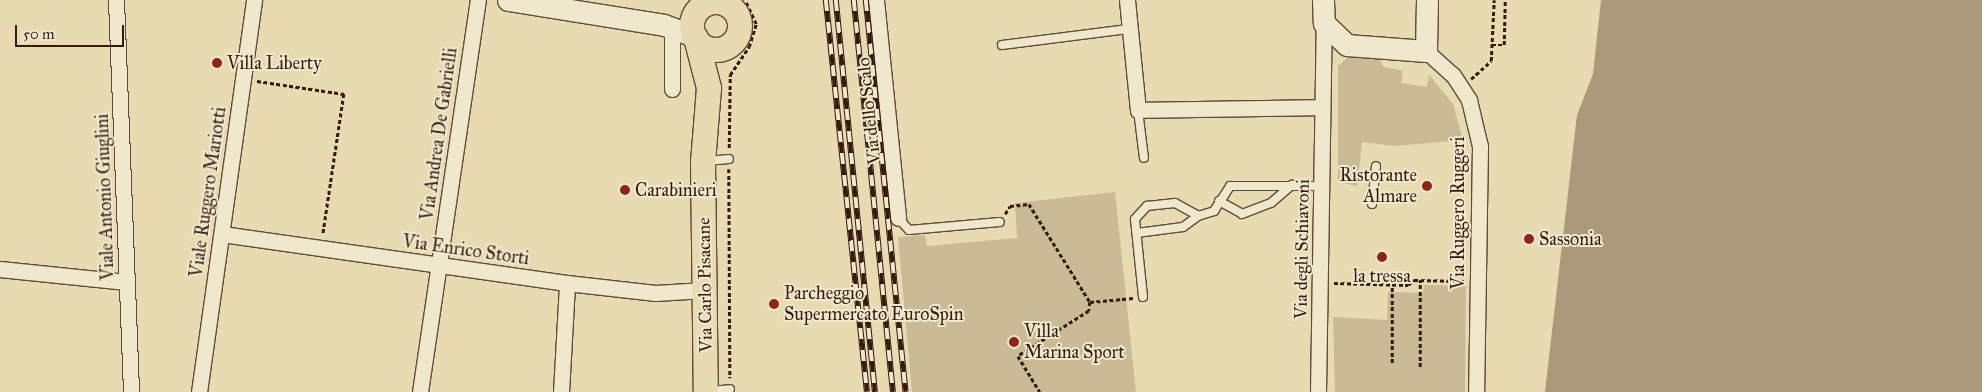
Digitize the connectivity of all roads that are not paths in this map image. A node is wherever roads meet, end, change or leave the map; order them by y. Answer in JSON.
{"nodes":[{"id":1,"x":116,"y":0,"type":"edge"},
{"id":2,"x":254,"y":0,"type":"edge"},
{"id":3,"x":478,"y":0,"type":"edge"},
{"id":4,"x":508,"y":0,"type":"edge"},
{"id":5,"x":876,"y":0,"type":"edge"},
{"id":6,"x":1127,"y":0,"type":"edge"},
{"id":7,"x":1323,"y":0,"type":"edge"},
{"id":8,"x":1427,"y":0,"type":"edge"},
{"id":9,"x":732,"y":2,"type":"edge"},
{"id":10,"x":692,"y":22,"type":"edge"},
{"id":11,"x":1324,"y":24,"type":"junction"},
{"id":12,"x":1128,"y":29,"type":"junction"},
{"id":13,"x":1002,"y":44,"type":"dead end"},
{"id":14,"x":728,"y":47,"type":"junction"},
{"id":15,"x":1426,"y":51,"type":"junction"},
{"id":16,"x":708,"y":88,"type":"junction"},
{"id":17,"x":672,"y":89,"type":"dead end"},
{"id":18,"x":1322,"y":107,"type":"junction"},
{"id":19,"x":1138,"y":110,"type":"junction"},
{"id":20,"x":1144,"y":158,"type":"dead end"},
{"id":21,"x":729,"y":159,"type":"dead end"},
{"id":22,"x":703,"y":162,"type":"junction"},
{"id":23,"x":1376,"y":166,"type":"dead end"},
{"id":24,"x":1292,"y":185,"type":"junction"},
{"id":25,"x":1322,"y":186,"type":"junction"},
{"id":26,"x":1219,"y":202,"type":"junction"},
{"id":27,"x":1372,"y":204,"type":"dead end"},
{"id":28,"x":1198,"y":216,"type":"junction"},
{"id":29,"x":898,"y":218,"type":"joint"},
{"id":30,"x":1000,"y":222,"type":"road end"},
{"id":31,"x":1137,"y":233,"type":"junction"},
{"id":32,"x":222,"y":234,"type":"junction"},
{"id":33,"x":438,"y":265,"type":"junction"},
{"id":34,"x":0,"y":269,"type":"edge"},
{"id":35,"x":126,"y":282,"type":"junction"},
{"id":36,"x":567,"y":283,"type":"junction"},
{"id":37,"x":704,"y":290,"type":"junction"},
{"id":38,"x":1143,"y":297,"type":"road end"},
{"id":39,"x":730,"y":389,"type":"dead end"},
{"id":40,"x":200,"y":391,"type":"edge"},
{"id":41,"x":130,"y":392,"type":"edge"},
{"id":42,"x":420,"y":392,"type":"edge"},
{"id":43,"x":561,"y":392,"type":"edge"},
{"id":44,"x":706,"y":392,"type":"edge"},
{"id":45,"x":1318,"y":392,"type":"edge"},
{"id":46,"x":1476,"y":392,"type":"edge"}],
"edges":[{"from":1,"to":35,"type":"street","name":"Viale Antonio Giuglini"},
{"from":2,"to":32,"type":"street","name":"Viale Ruggero Mariotti"},
{"from":3,"to":33,"type":"street","name":"Via Andrea De Gabrielli"},
{"from":4,"to":10,"type":"street"},
{"from":5,"to":29,"type":"street","name":"Via dello Scalo"},
{"from":6,"to":12,"type":"street"},
{"from":7,"to":11,"type":"street"},
{"from":8,"to":15,"type":"street"},
{"from":9,"to":10,"type":"main road"},
{"from":9,"to":14,"type":"main road","name":"Via Carlo Pisacane"},
{"from":10,"to":14,"type":"main road"},
{"from":10,"to":16,"type":"main road","name":"Via Carlo Pisacane"},
{"from":10,"to":17,"type":"street"},
{"from":11,"to":15,"type":"street"},
{"from":11,"to":18,"type":"street","name":"Via degli Schiavoni"},
{"from":12,"to":13,"type":"lane"},
{"from":12,"to":19,"type":"street"},
{"from":14,"to":16,"type":"main road","name":"Via Carlo Pisacane"},
{"from":15,"to":46,"type":"street","name":"Via Ruggero Ruggeri"},
{"from":16,"to":22,"type":"main road","name":"Via Carlo Pisacane"},
{"from":18,"to":19,"type":"street"},
{"from":18,"to":25,"type":"street","name":"Via degli Schiavoni"},
{"from":19,"to":20,"type":"lane"},
{"from":21,"to":22,"type":"lane"},
{"from":22,"to":37,"type":"main road","name":"Via Carlo Pisacane"},
{"from":23,"to":27,"type":"lane"},
{"from":24,"to":25,"type":"lane"},
{"from":24,"to":26,"type":"lane"},
{"from":24,"to":26,"type":"lane"},
{"from":25,"to":45,"type":"street","name":"Via degli Schiavoni"},
{"from":26,"to":28,"type":"lane"},
{"from":28,"to":31,"type":"lane"},
{"from":28,"to":31,"type":"lane"},
{"from":29,"to":30,"type":"lane"},
{"from":31,"to":38,"type":"lane"},
{"from":32,"to":33,"type":"street","name":"Via Enrico Storti"},
{"from":32,"to":40,"type":"street","name":"Viale Ruggero Mariotti"},
{"from":33,"to":36,"type":"street","name":"Via Enrico Storti"},
{"from":33,"to":42,"type":"street","name":"Via Andrea De Gabrielli"},
{"from":34,"to":35,"type":"street"},
{"from":35,"to":41,"type":"street","name":"Viale Antonio Giuglini"},
{"from":36,"to":37,"type":"street","name":"Via Enrico Storti"},
{"from":36,"to":43,"type":"street"},
{"from":37,"to":44,"type":"main road","name":"Via Carlo Pisacane"},
{"from":39,"to":44,"type":"lane"}]}
